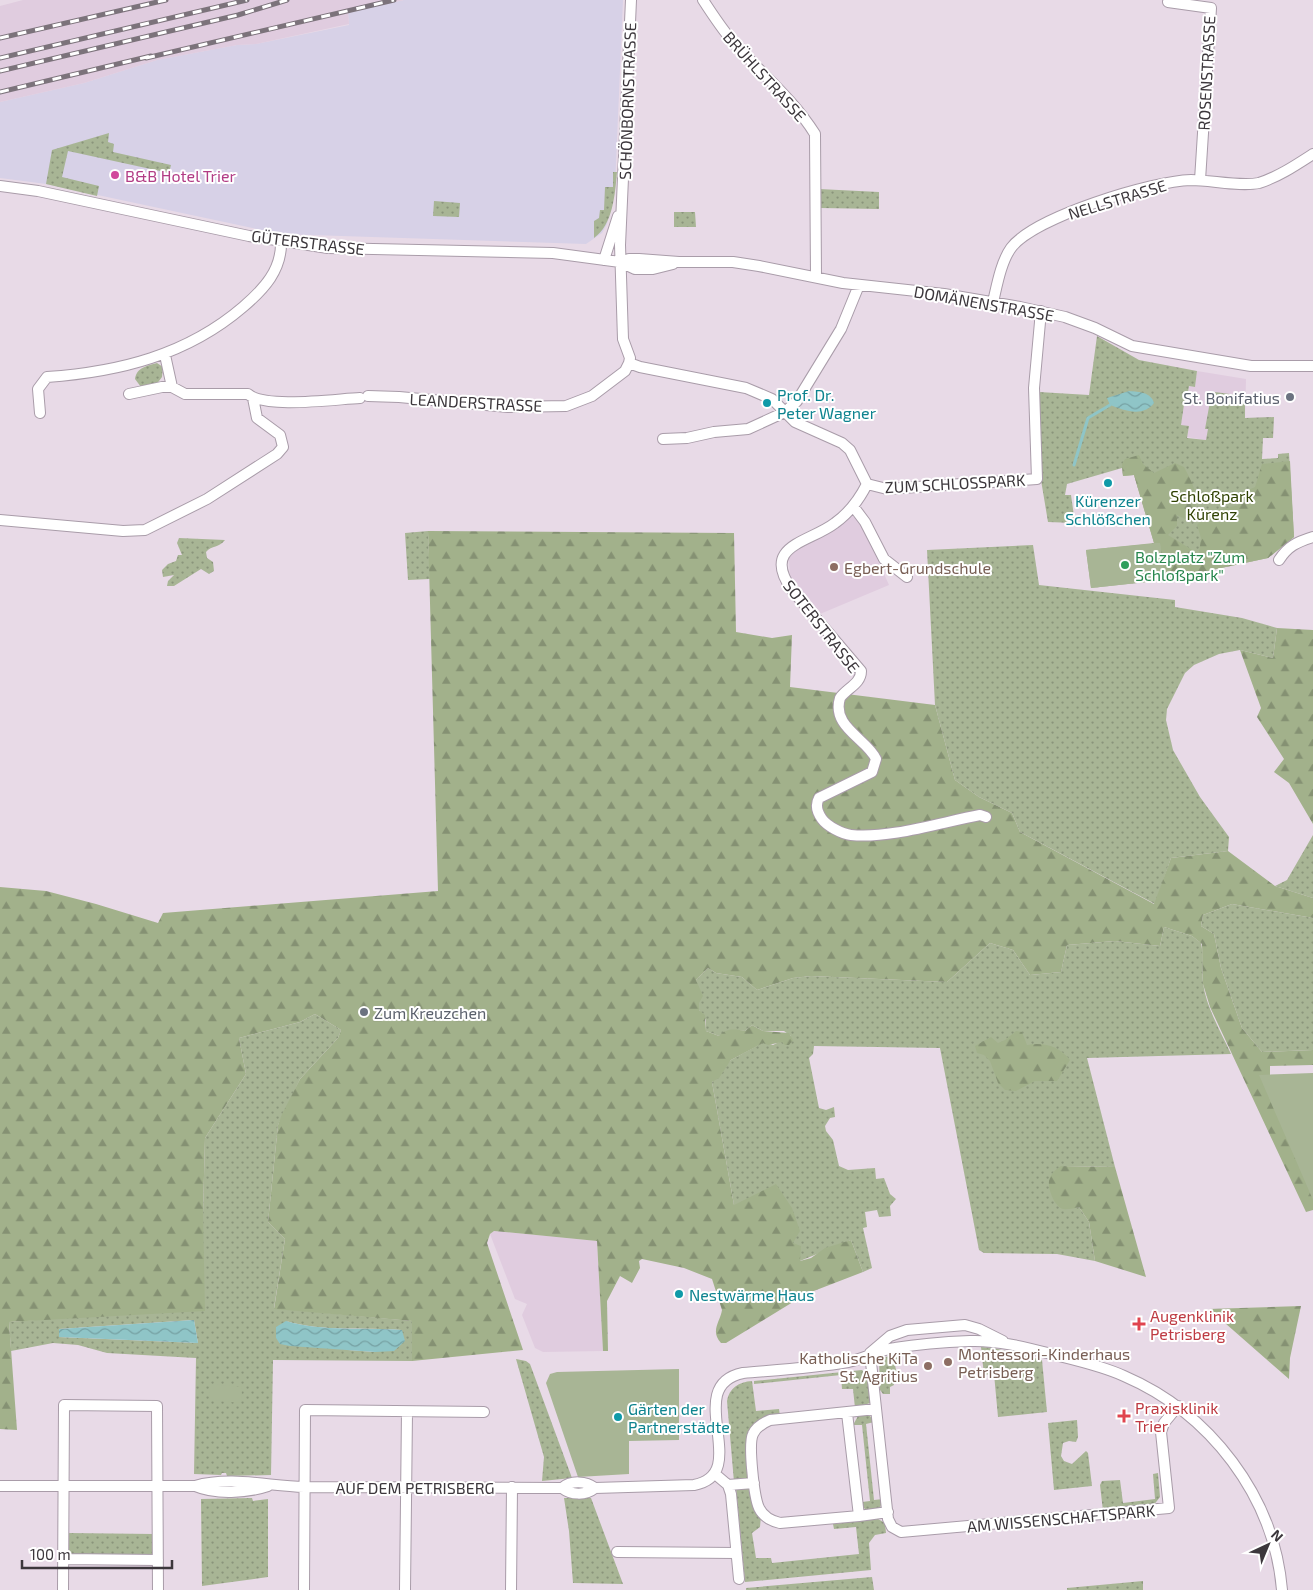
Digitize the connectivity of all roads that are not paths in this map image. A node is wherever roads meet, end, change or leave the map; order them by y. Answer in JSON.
{"nodes":[{"id":1,"x":631,"y":0,"type":"edge"},
{"id":2,"x":703,"y":0,"type":"edge"},
{"id":3,"x":1168,"y":2,"type":"dead end"},
{"id":4,"x":1313,"y":154,"type":"edge"},
{"id":5,"x":1200,"y":180,"type":"junction"},
{"id":6,"x":0,"y":186,"type":"edge"},
{"id":7,"x":623,"y":203,"type":"junction"},
{"id":8,"x":281,"y":241,"type":"junction"},
{"id":9,"x":604,"y":260,"type":"junction"},
{"id":10,"x":620,"y":262,"type":"junction"},
{"id":11,"x":816,"y":276,"type":"junction"},
{"id":12,"x":859,"y":285,"type":"junction"},
{"id":13,"x":993,"y":302,"type":"junction"},
{"id":14,"x":1042,"y":311,"type":"junction"},
{"id":15,"x":165,"y":355,"type":"junction"},
{"id":16,"x":629,"y":362,"type":"junction"},
{"id":17,"x":1313,"y":366,"type":"edge"},
{"id":18,"x":172,"y":387,"type":"junction"},
{"id":19,"x":129,"y":394,"type":"dead end"},
{"id":20,"x":253,"y":398,"type":"junction"},
{"id":21,"x":785,"y":412,"type":"junction"},
{"id":22,"x":40,"y":413,"type":"dead end"},
{"id":23,"x":663,"y":439,"type":"dead end"},
{"id":24,"x":866,"y":484,"type":"junction"},
{"id":25,"x":852,"y":506,"type":"junction"},
{"id":26,"x":0,"y":520,"type":"edge"},
{"id":27,"x":1313,"y":537,"type":"edge"},
{"id":28,"x":1279,"y":560,"type":"dead end"},
{"id":29,"x":907,"y":577,"type":"dead end"},
{"id":30,"x":986,"y":817,"type":"dead end"},
{"id":31,"x":1007,"y":1344,"type":"junction"},
{"id":32,"x":870,"y":1353,"type":"junction"},
{"id":33,"x":1178,"y":1406,"type":"junction"},
{"id":34,"x":876,"y":1409,"type":"junction"},
{"id":35,"x":407,"y":1412,"type":"junction"},
{"id":36,"x":484,"y":1412,"type":"dead end"},
{"id":37,"x":847,"y":1412,"type":"junction"},
{"id":38,"x":714,"y":1474,"type":"junction"},
{"id":39,"x":754,"y":1483,"type":"junction"},
{"id":40,"x":728,"y":1485,"type":"junction"},
{"id":41,"x":0,"y":1486,"type":"edge"},
{"id":42,"x":63,"y":1486,"type":"junction"},
{"id":43,"x":158,"y":1486,"type":"junction"},
{"id":44,"x":304,"y":1487,"type":"junction"},
{"id":45,"x":407,"y":1487,"type":"junction"},
{"id":46,"x":512,"y":1487,"type":"junction"},
{"id":47,"x":888,"y":1512,"type":"junction"},
{"id":48,"x":859,"y":1516,"type":"junction"},
{"id":49,"x":617,"y":1552,"type":"dead end"},
{"id":50,"x":736,"y":1553,"type":"junction"},
{"id":51,"x":63,"y":1559,"type":"junction"},
{"id":52,"x":158,"y":1560,"type":"junction"},
{"id":53,"x":739,"y":1579,"type":"dead end"},
{"id":54,"x":63,"y":1590,"type":"edge"},
{"id":55,"x":158,"y":1590,"type":"edge"},
{"id":56,"x":304,"y":1590,"type":"edge"},
{"id":57,"x":405,"y":1590,"type":"edge"},
{"id":58,"x":511,"y":1590,"type":"edge"},
{"id":59,"x":1282,"y":1590,"type":"edge"}],
"edges":[{"from":1,"to":7,"type":"street","name":"SCHÖNBORNSTRASSE"},
{"from":2,"to":11,"type":"street","name":"BRÜHLSTRASSE"},
{"from":3,"to":5,"type":"street","name":"ROSENSTRASSE"},
{"from":4,"to":5,"type":"street","name":"NELLSTRASSE"},
{"from":5,"to":13,"type":"street","name":"NELLSTRASSE"},
{"from":6,"to":8,"type":"street","name":"GÜTERSTRASSE"},
{"from":7,"to":9,"type":"street","name":"SCHÖNBORNSTRASSE"},
{"from":7,"to":10,"type":"street","name":"SCHÖNBORNSTRASSE"},
{"from":8,"to":9,"type":"street","name":"GÜTERSTRASSE"},
{"from":8,"to":15,"type":"street"},
{"from":9,"to":10,"type":"street","name":"GÜTERSTRASSE"},
{"from":10,"to":11,"type":"street","name":"DOMÄNENSTRASSE"},
{"from":10,"to":16,"type":"street"},
{"from":11,"to":12,"type":"street","name":"DOMÄNENSTRASSE"},
{"from":12,"to":13,"type":"street","name":"DOMÄNENSTRASSE"},
{"from":12,"to":21,"type":"street"},
{"from":13,"to":14,"type":"street","name":"DOMÄNENSTRASSE"},
{"from":14,"to":17,"type":"street","name":"DOMÄNENSTRASSE"},
{"from":14,"to":24,"type":"street","name":"ZUM SCHLOSSPARK"},
{"from":15,"to":18,"type":"street"},
{"from":15,"to":22,"type":"street"},
{"from":16,"to":20,"type":"street","name":"LEANDERSTRASSE"},
{"from":16,"to":21,"type":"street","name":"ZUM SCHLOSSPARK"},
{"from":18,"to":19,"type":"street"},
{"from":18,"to":20,"type":"street","name":"LEANDERSTRASSE"},
{"from":20,"to":26,"type":"street"},
{"from":21,"to":23,"type":"street"},
{"from":21,"to":24,"type":"street","name":"ZUM SCHLOSSPARK"},
{"from":24,"to":25,"type":"street","name":"SOTERSTRASSE"},
{"from":25,"to":29,"type":"street"},
{"from":25,"to":30,"type":"street","name":"SOTERSTRASSE"},
{"from":27,"to":28,"type":"street"},
{"from":31,"to":32,"type":"street"},
{"from":31,"to":32,"type":"street"},
{"from":31,"to":33,"type":"street"},
{"from":32,"to":34,"type":"street","name":"AM WISSENSCHAFTSPARK"},
{"from":32,"to":38,"type":"street"},
{"from":33,"to":47,"type":"street","name":"AM WISSENSCHAFTSPARK"},
{"from":33,"to":59,"type":"street"},
{"from":34,"to":37,"type":"street"},
{"from":34,"to":47,"type":"street","name":"AM WISSENSCHAFTSPARK"},
{"from":35,"to":36,"type":"street"},
{"from":35,"to":44,"type":"street"},
{"from":35,"to":45,"type":"street"},
{"from":37,"to":39,"type":"street"},
{"from":37,"to":48,"type":"street"},
{"from":38,"to":40,"type":"street"},
{"from":38,"to":46,"type":"street","name":"AUF DEM PETRISBERG"},
{"from":39,"to":40,"type":"street"},
{"from":39,"to":48,"type":"street"},
{"from":40,"to":50,"type":"street"},
{"from":41,"to":42,"type":"street","name":"AUF DEM PETRISBERG"},
{"from":42,"to":43,"type":"street","name":"AUF DEM PETRISBERG"},
{"from":42,"to":43,"type":"street"},
{"from":42,"to":51,"type":"street"},
{"from":43,"to":44,"type":"street","name":"AUF DEM PETRISBERG"},
{"from":43,"to":52,"type":"street"},
{"from":44,"to":45,"type":"street","name":"AUF DEM PETRISBERG"},
{"from":44,"to":56,"type":"street"},
{"from":45,"to":46,"type":"street","name":"AUF DEM PETRISBERG"},
{"from":45,"to":57,"type":"street"},
{"from":46,"to":58,"type":"street"},
{"from":47,"to":48,"type":"street"},
{"from":49,"to":50,"type":"street"},
{"from":50,"to":53,"type":"street"},
{"from":51,"to":52,"type":"street"},
{"from":51,"to":54,"type":"street"},
{"from":52,"to":55,"type":"street"}]}
